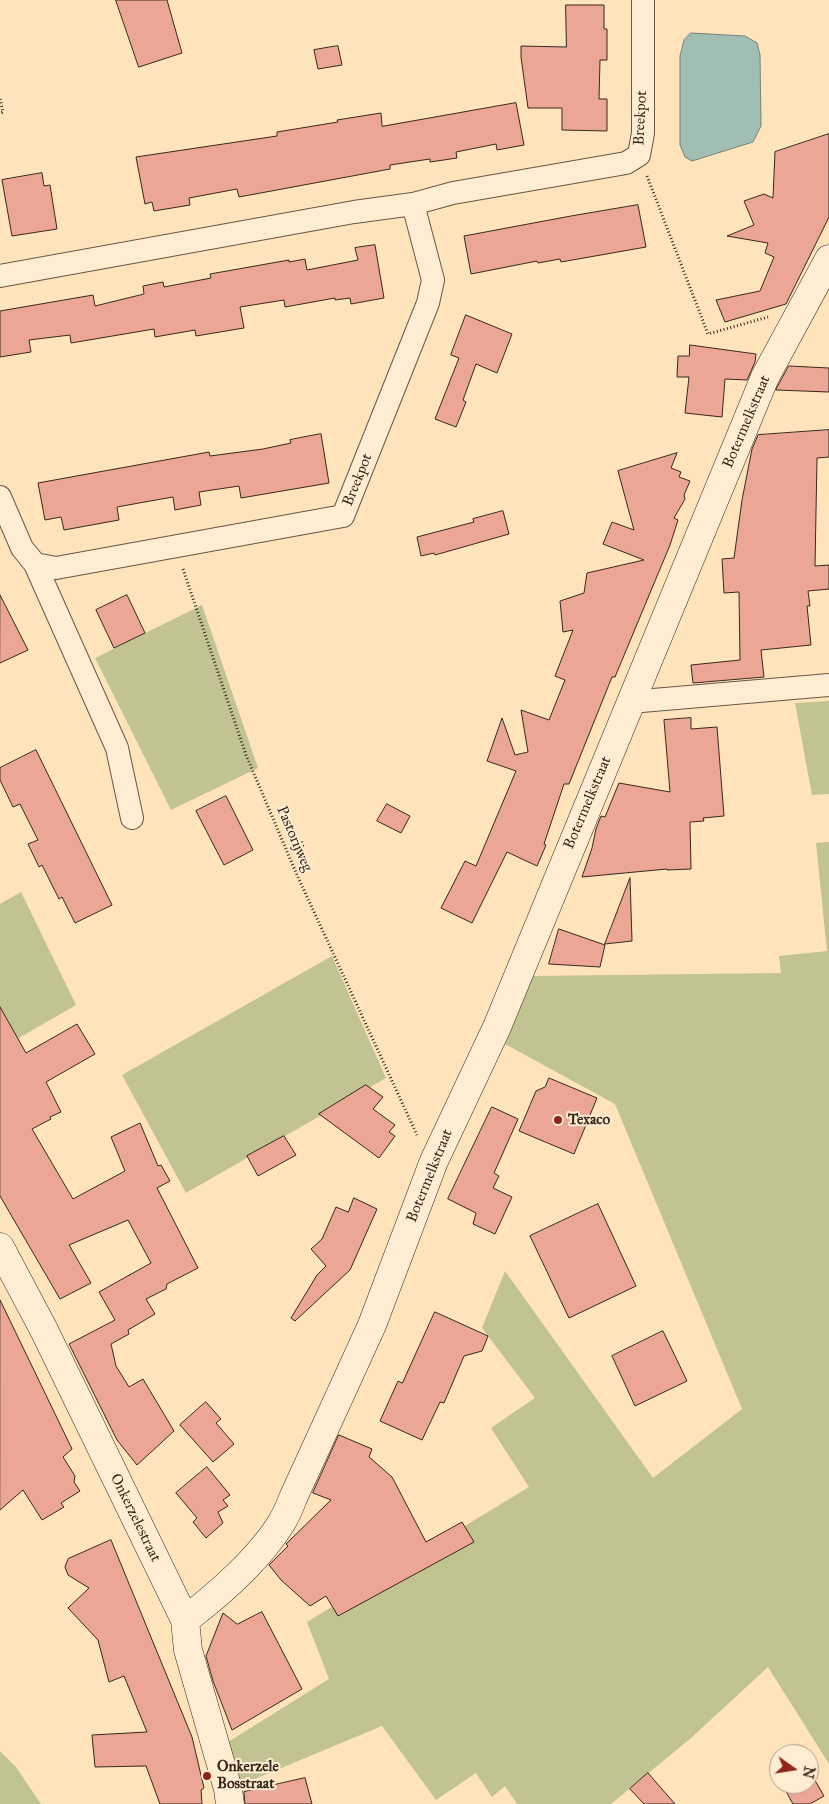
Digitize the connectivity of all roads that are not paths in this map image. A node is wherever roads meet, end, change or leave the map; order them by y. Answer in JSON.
{"nodes":[{"id":1,"x":643,"y":0,"type":"edge"},
{"id":2,"x":413,"y":204,"type":"junction"},
{"id":3,"x":829,"y":260,"type":"edge"},
{"id":4,"x":0,"y":276,"type":"edge"},
{"id":5,"x":0,"y":497,"type":"edge"},
{"id":6,"x":35,"y":564,"type":"junction"},
{"id":7,"x":829,"y":685,"type":"edge"},
{"id":8,"x":630,"y":702,"type":"junction"},
{"id":9,"x":132,"y":818,"type":"dead end"},
{"id":10,"x":0,"y":1247,"type":"edge"},
{"id":11,"x":185,"y":1620,"type":"junction"},
{"id":12,"x":230,"y":1804,"type":"edge"}],
"edges":[{"from":1,"to":2,"type":"street","name":"Breekpot"},
{"from":2,"to":4,"type":"street","name":"Breekpot"},
{"from":2,"to":6,"type":"street","name":"Breekpot"},
{"from":3,"to":8,"type":"street","name":"Botermelkstraat"},
{"from":5,"to":6,"type":"street"},
{"from":6,"to":9,"type":"street"},
{"from":7,"to":8,"type":"street"},
{"from":8,"to":11,"type":"street","name":"Botermelkstraat"},
{"from":10,"to":11,"type":"street","name":"Onkerzelestraat"},
{"from":11,"to":12,"type":"street","name":"Onkerzelestraat"}]}
